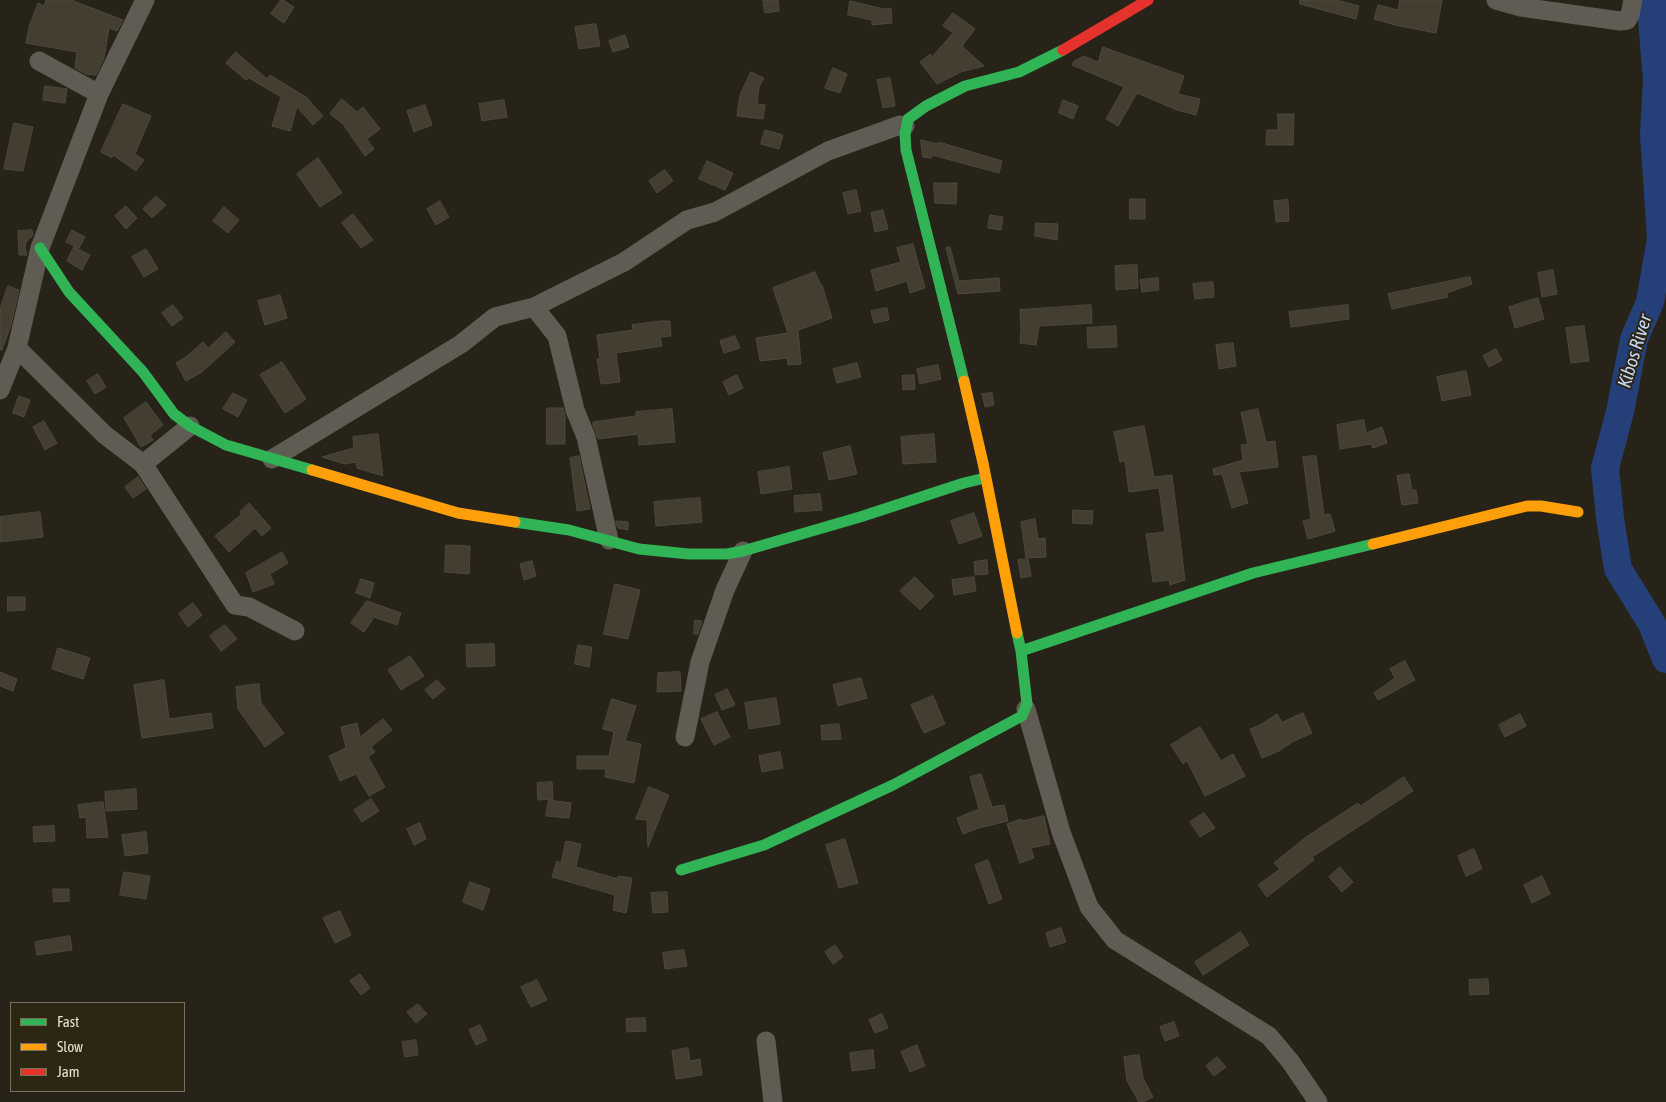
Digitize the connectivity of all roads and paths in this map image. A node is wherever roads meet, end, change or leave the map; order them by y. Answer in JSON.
{"nodes":[{"id":1,"x":145,"y":0,"type":"edge"},
{"id":2,"x":1148,"y":0,"type":"edge"},
{"id":3,"x":1496,"y":0,"type":"edge"},
{"id":4,"x":1633,"y":0,"type":"edge"},
{"id":5,"x":39,"y":61,"type":"dead end"},
{"id":6,"x":99,"y":94,"type":"junction"},
{"id":7,"x":906,"y":126,"type":"junction"},
{"id":8,"x":40,"y":248,"type":"junction"},
{"id":9,"x":534,"y":307,"type":"junction"},
{"id":10,"x":17,"y":348,"type":"junction"},
{"id":11,"x":0,"y":390,"type":"edge"},
{"id":12,"x":190,"y":426,"type":"junction"},
{"id":13,"x":272,"y":459,"type":"junction"},
{"id":14,"x":143,"y":464,"type":"junction"},
{"id":15,"x":985,"y":478,"type":"junction"},
{"id":16,"x":1578,"y":512,"type":"dead end"},
{"id":17,"x":609,"y":540,"type":"junction"},
{"id":18,"x":743,"y":551,"type":"junction"},
{"id":19,"x":295,"y":631,"type":"dead end"},
{"id":20,"x":1021,"y":651,"type":"junction"},
{"id":21,"x":1026,"y":710,"type":"junction"},
{"id":22,"x":685,"y":737,"type":"dead end"},
{"id":23,"x":681,"y":870,"type":"dead end"},
{"id":24,"x":766,"y":1042,"type":"dead end"},
{"id":25,"x":773,"y":1102,"type":"edge"},
{"id":26,"x":1318,"y":1102,"type":"edge"}],
"edges":[{"from":1,"to":6,"type":"street"},
{"from":2,"to":7,"type":"street"},
{"from":3,"to":4,"type":"street"},
{"from":5,"to":6,"type":"street"},
{"from":6,"to":8,"type":"street"},
{"from":7,"to":9,"type":"street"},
{"from":7,"to":15,"type":"street"},
{"from":8,"to":10,"type":"street"},
{"from":8,"to":12,"type":"street"},
{"from":9,"to":13,"type":"street"},
{"from":9,"to":17,"type":"street"},
{"from":10,"to":11,"type":"street"},
{"from":10,"to":14,"type":"street"},
{"from":12,"to":13,"type":"street"},
{"from":12,"to":14,"type":"street"},
{"from":13,"to":17,"type":"street"},
{"from":14,"to":19,"type":"street"},
{"from":15,"to":18,"type":"street"},
{"from":15,"to":20,"type":"street"},
{"from":16,"to":20,"type":"street"},
{"from":17,"to":18,"type":"street"},
{"from":18,"to":22,"type":"street"},
{"from":20,"to":21,"type":"street"},
{"from":21,"to":23,"type":"street"},
{"from":21,"to":26,"type":"street"},
{"from":24,"to":25,"type":"street"}]}
